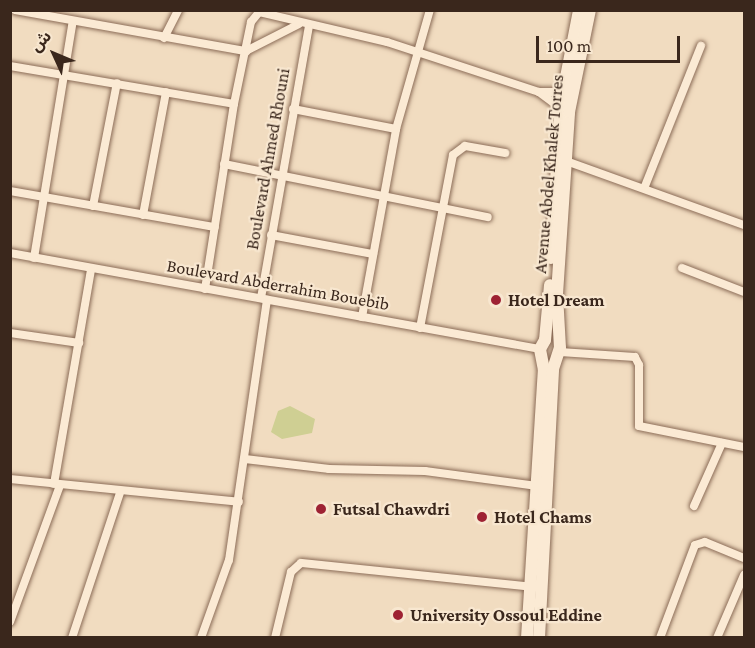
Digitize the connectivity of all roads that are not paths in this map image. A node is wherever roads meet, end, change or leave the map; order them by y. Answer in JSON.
{"nodes":[{"id":1,"x":15,"y":10,"type":"edge"},
{"id":2,"x":178,"y":10,"type":"edge"},
{"id":3,"x":430,"y":10,"type":"edge"},
{"id":4,"x":579,"y":10,"type":"edge"},
{"id":5,"x":590,"y":10,"type":"edge"},
{"id":6,"x":263,"y":11,"type":"edge"},
{"id":7,"x":59,"y":14,"type":"edge"},
{"id":8,"x":73,"y":21,"type":"junction"},
{"id":9,"x":300,"y":24,"type":"junction"},
{"id":10,"x":309,"y":25,"type":"junction"},
{"id":11,"x":164,"y":38,"type":"junction"},
{"id":12,"x":701,"y":46,"type":"dead end"},
{"id":13,"x":246,"y":51,"type":"junction"},
{"id":14,"x":417,"y":52,"type":"junction"},
{"id":15,"x":10,"y":66,"type":"edge"},
{"id":16,"x":64,"y":76,"type":"junction"},
{"id":17,"x":117,"y":83,"type":"junction"},
{"id":18,"x":166,"y":92,"type":"junction"},
{"id":19,"x":539,"y":92,"type":"junction"},
{"id":20,"x":562,"y":92,"type":"junction"},
{"id":21,"x":234,"y":104,"type":"junction"},
{"id":22,"x":560,"y":108,"type":"junction"},
{"id":23,"x":293,"y":109,"type":"junction"},
{"id":24,"x":396,"y":129,"type":"junction"},
{"id":25,"x":505,"y":153,"type":"dead end"},
{"id":26,"x":566,"y":161,"type":"junction"},
{"id":27,"x":224,"y":164,"type":"junction"},
{"id":28,"x":282,"y":176,"type":"junction"},
{"id":29,"x":645,"y":186,"type":"junction"},
{"id":30,"x":10,"y":191,"type":"edge"},
{"id":31,"x":44,"y":196,"type":"junction"},
{"id":32,"x":382,"y":197,"type":"junction"},
{"id":33,"x":93,"y":206,"type":"junction"},
{"id":34,"x":442,"y":208,"type":"junction"},
{"id":35,"x":144,"y":215,"type":"junction"},
{"id":36,"x":488,"y":217,"type":"dead end"},
{"id":37,"x":744,"y":225,"type":"edge"},
{"id":38,"x":215,"y":227,"type":"junction"},
{"id":39,"x":271,"y":235,"type":"junction"},
{"id":40,"x":10,"y":253,"type":"edge"},
{"id":41,"x":373,"y":254,"type":"junction"},
{"id":42,"x":34,"y":258,"type":"junction"},
{"id":43,"x":682,"y":268,"type":"dead end"},
{"id":44,"x":91,"y":269,"type":"junction"},
{"id":45,"x":205,"y":289,"type":"junction"},
{"id":46,"x":744,"y":292,"type":"edge"},
{"id":47,"x":264,"y":299,"type":"junction"},
{"id":48,"x":362,"y":317,"type":"junction"},
{"id":49,"x":420,"y":328,"type":"junction"},
{"id":50,"x":10,"y":333,"type":"edge"},
{"id":51,"x":79,"y":343,"type":"junction"},
{"id":52,"x":550,"y":349,"type":"junction"},
{"id":53,"x":722,"y":443,"type":"junction"},
{"id":54,"x":744,"y":447,"type":"edge"},
{"id":55,"x":245,"y":459,"type":"junction"},
{"id":56,"x":10,"y":479,"type":"edge"},
{"id":57,"x":57,"y":485,"type":"junction"},
{"id":58,"x":537,"y":486,"type":"junction"},
{"id":59,"x":120,"y":494,"type":"junction"},
{"id":60,"x":239,"y":501,"type":"junction"},
{"id":61,"x":693,"y":506,"type":"dead end"},
{"id":62,"x":744,"y":558,"type":"edge"},
{"id":63,"x":744,"y":575,"type":"edge"},
{"id":64,"x":536,"y":587,"type":"junction"},
{"id":65,"x":10,"y":622,"type":"edge"},
{"id":66,"x":72,"y":638,"type":"edge"},
{"id":67,"x":201,"y":638,"type":"edge"},
{"id":68,"x":275,"y":638,"type":"edge"},
{"id":69,"x":527,"y":638,"type":"edge"},
{"id":70,"x":539,"y":638,"type":"edge"},
{"id":71,"x":660,"y":638,"type":"edge"},
{"id":72,"x":717,"y":638,"type":"edge"}],
"edges":[{"from":1,"to":7,"type":"street"},
{"from":2,"to":11,"type":"street"},
{"from":3,"to":14,"type":"street"},
{"from":4,"to":20,"type":"main road","name":"Avenue Abdel Khalek Torres"},
{"from":5,"to":26,"type":"main road","name":"Avenue Abdel Khalek Torres"},
{"from":6,"to":9,"type":"street"},
{"from":6,"to":13,"type":"street"},
{"from":7,"to":8,"type":"street"},
{"from":8,"to":11,"type":"street"},
{"from":8,"to":16,"type":"street"},
{"from":9,"to":10,"type":"street"},
{"from":9,"to":13,"type":"street"},
{"from":10,"to":14,"type":"street"},
{"from":10,"to":23,"type":"street","name":"Boulevard Ahmed Rhouni"},
{"from":11,"to":13,"type":"street"},
{"from":12,"to":29,"type":"street"},
{"from":13,"to":21,"type":"street"},
{"from":14,"to":19,"type":"street"},
{"from":14,"to":24,"type":"street"},
{"from":15,"to":16,"type":"street"},
{"from":16,"to":17,"type":"street"},
{"from":16,"to":31,"type":"street"},
{"from":17,"to":18,"type":"street"},
{"from":17,"to":33,"type":"street"},
{"from":18,"to":21,"type":"street"},
{"from":18,"to":35,"type":"street"},
{"from":19,"to":20,"type":"street"},
{"from":19,"to":22,"type":"street"},
{"from":20,"to":22,"type":"main road","name":"Avenue Abdel Khalek Torres"},
{"from":21,"to":27,"type":"street"},
{"from":22,"to":52,"type":"main road","name":"Avenue Abdel Khalek Torres"},
{"from":23,"to":24,"type":"street"},
{"from":23,"to":28,"type":"street","name":"Boulevard Ahmed Rhouni"},
{"from":24,"to":32,"type":"street"},
{"from":25,"to":34,"type":"street"},
{"from":26,"to":29,"type":"street"},
{"from":26,"to":52,"type":"main road","name":"Avenue Abdel Khalek Torres"},
{"from":27,"to":28,"type":"street"},
{"from":27,"to":38,"type":"street"},
{"from":28,"to":32,"type":"street"},
{"from":28,"to":39,"type":"street","name":"Boulevard Ahmed Rhouni"},
{"from":29,"to":37,"type":"street"},
{"from":30,"to":31,"type":"street"},
{"from":31,"to":33,"type":"street"},
{"from":31,"to":42,"type":"street"},
{"from":32,"to":34,"type":"street"},
{"from":32,"to":41,"type":"street"},
{"from":33,"to":35,"type":"street"},
{"from":34,"to":36,"type":"street"},
{"from":34,"to":49,"type":"street"},
{"from":35,"to":38,"type":"street"},
{"from":38,"to":45,"type":"street"},
{"from":39,"to":41,"type":"street"},
{"from":39,"to":47,"type":"street","name":"Boulevard Ahmed Rhouni"},
{"from":40,"to":42,"type":"street","name":"Boulevard Abderrahim Bouebib"},
{"from":41,"to":48,"type":"street"},
{"from":42,"to":44,"type":"street","name":"Boulevard Abderrahim Bouebib"},
{"from":43,"to":46,"type":"street"},
{"from":44,"to":45,"type":"street","name":"Boulevard Abderrahim Bouebib"},
{"from":44,"to":51,"type":"street"},
{"from":45,"to":47,"type":"street","name":"Boulevard Abderrahim Bouebib"},
{"from":47,"to":48,"type":"street","name":"Boulevard Abderrahim Bouebib"},
{"from":47,"to":55,"type":"street","name":"Boulevard Ahmed Rhouni"},
{"from":48,"to":49,"type":"street","name":"Boulevard Abderrahim Bouebib"},
{"from":49,"to":52,"type":"street","name":"Boulevard Abderrahim Bouebib"},
{"from":50,"to":51,"type":"street"},
{"from":51,"to":57,"type":"street"},
{"from":52,"to":53,"type":"street","name":"Boulevard Abderrahim Bouebib"},
{"from":52,"to":58,"type":"main road","name":"Avenue Abdel Khalek Torres"},
{"from":52,"to":64,"type":"main road","name":"Avenue Abdel Khalek Torres"},
{"from":53,"to":54,"type":"street"},
{"from":53,"to":61,"type":"street"},
{"from":55,"to":58,"type":"street"},
{"from":55,"to":60,"type":"street","name":"Boulevard Ahmed Rhouni"},
{"from":56,"to":57,"type":"street"},
{"from":57,"to":59,"type":"street"},
{"from":57,"to":65,"type":"street"},
{"from":58,"to":64,"type":"main road","name":"Avenue Abdel Khalek Torres"},
{"from":59,"to":60,"type":"street"},
{"from":59,"to":66,"type":"street"},
{"from":60,"to":67,"type":"street","name":"Boulevard Ahmed Rhouni"},
{"from":62,"to":71,"type":"street"},
{"from":63,"to":72,"type":"street"},
{"from":64,"to":68,"type":"street"},
{"from":64,"to":69,"type":"main road","name":"Avenue Abdel Khalek Torres"},
{"from":64,"to":70,"type":"main road","name":"Avenue Abdel Khalek Torres"}]}
